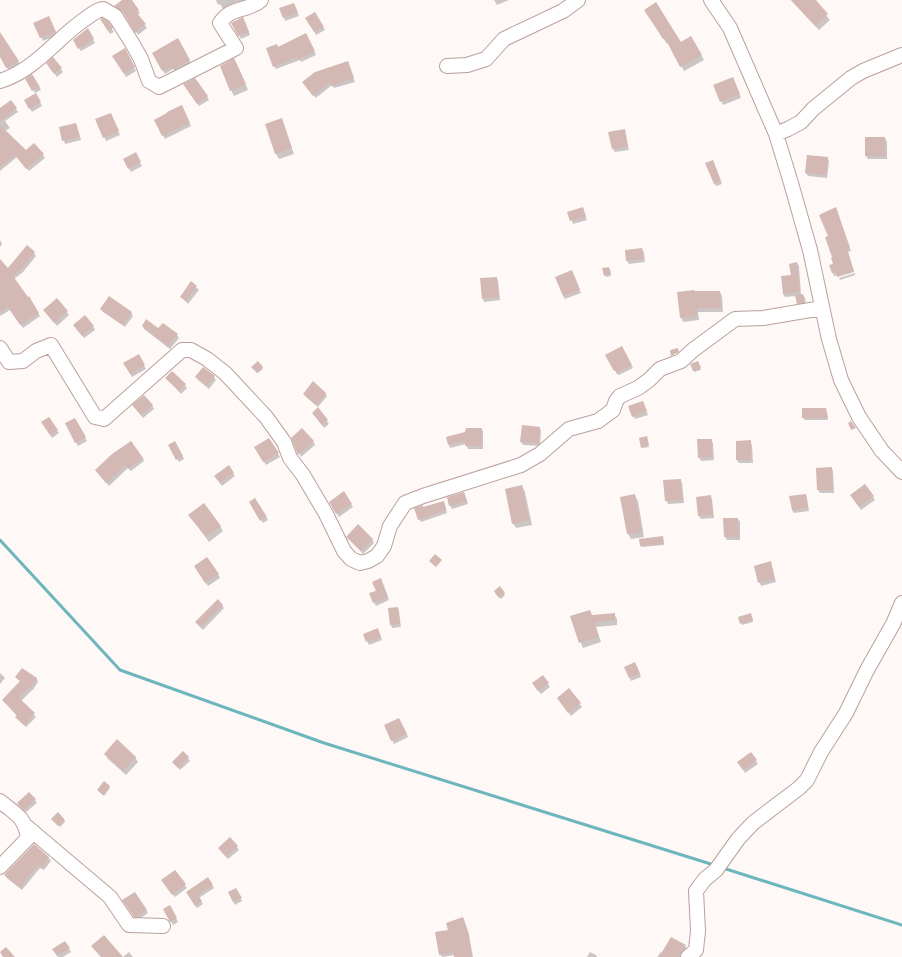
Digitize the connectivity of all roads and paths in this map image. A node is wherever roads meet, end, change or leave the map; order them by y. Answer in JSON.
{"nodes":[{"id":1,"x":261,"y":0,"type":"edge"},
{"id":2,"x":578,"y":0,"type":"edge"},
{"id":3,"x":711,"y":0,"type":"edge"},
{"id":4,"x":108,"y":4,"type":"edge"},
{"id":5,"x":902,"y":55,"type":"edge"},
{"id":6,"x":447,"y":66,"type":"dead end"},
{"id":7,"x":0,"y":82,"type":"edge"},
{"id":8,"x":776,"y":134,"type":"junction"},
{"id":9,"x":822,"y":308,"type":"junction"},
{"id":10,"x":0,"y":348,"type":"edge"},
{"id":11,"x":902,"y":472,"type":"edge"},
{"id":12,"x":902,"y":603,"type":"edge"},
{"id":13,"x":0,"y":801,"type":"edge"},
{"id":14,"x":26,"y":826,"type":"junction"},
{"id":15,"x":0,"y":867,"type":"edge"},
{"id":16,"x":163,"y":926,"type":"dead end"},
{"id":17,"x":688,"y":957,"type":"edge"}],
"edges":[{"from":1,"to":4,"type":"street"},
{"from":2,"to":6,"type":"street"},
{"from":3,"to":8,"type":"street"},
{"from":4,"to":7,"type":"street"},
{"from":5,"to":8,"type":"street"},
{"from":8,"to":9,"type":"street"},
{"from":9,"to":10,"type":"street"},
{"from":9,"to":11,"type":"street"},
{"from":12,"to":17,"type":"street"},
{"from":13,"to":14,"type":"street"},
{"from":14,"to":15,"type":"street"},
{"from":14,"to":16,"type":"street"}]}
